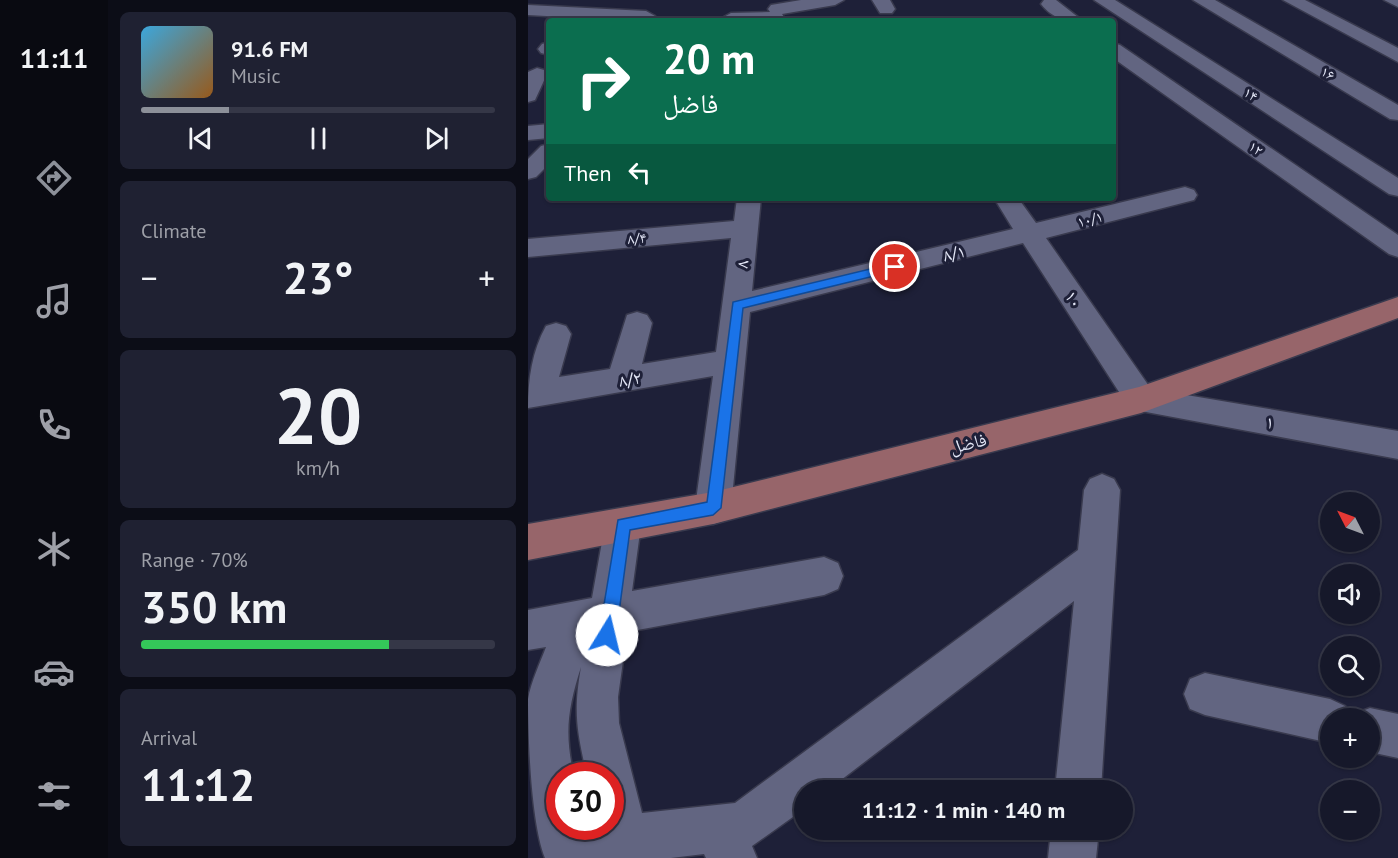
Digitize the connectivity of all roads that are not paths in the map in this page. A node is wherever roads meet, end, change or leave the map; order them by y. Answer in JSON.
{"nodes":[{"id":1,"x":532,"y":0,"type":"edge"},
{"id":2,"x":658,"y":0,"type":"edge"},
{"id":3,"x":836,"y":0,"type":"edge"},
{"id":4,"x":1103,"y":0,"type":"edge"},
{"id":5,"x":1202,"y":0,"type":"edge"},
{"id":6,"x":1292,"y":0,"type":"edge"},
{"id":7,"x":1393,"y":0,"type":"edge"},
{"id":8,"x":1398,"y":2,"type":"edge"},
{"id":9,"x":528,"y":3,"type":"edge"},
{"id":10,"x":1050,"y":4,"type":"dead end"},
{"id":11,"x":528,"y":10,"type":"edge"},
{"id":12,"x":776,"y":12,"type":"edge"},
{"id":13,"x":577,"y":16,"type":"edge"},
{"id":14,"x":643,"y":18,"type":"edge"},
{"id":15,"x":730,"y":18,"type":"dead end"},
{"id":16,"x":1070,"y":18,"type":"edge"},
{"id":17,"x":1116,"y":51,"type":"edge"},
{"id":18,"x":1398,"y":56,"type":"edge"},
{"id":19,"x":537,"y":74,"type":"dead end"},
{"id":20,"x":528,"y":96,"type":"edge"},
{"id":21,"x":1398,"y":114,"type":"edge"},
{"id":22,"x":546,"y":130,"type":"edge"},
{"id":23,"x":528,"y":133,"type":"edge"},
{"id":24,"x":546,"y":154,"type":"edge"},
{"id":25,"x":528,"y":172,"type":"edge"},
{"id":26,"x":1398,"y":189,"type":"edge"},
{"id":27,"x":1185,"y":195,"type":"dead end"},
{"id":28,"x":749,"y":201,"type":"edge"},
{"id":29,"x":1008,"y":201,"type":"edge"},
{"id":30,"x":746,"y":228,"type":"junction"},
{"id":31,"x":1030,"y":235,"type":"junction"},
{"id":32,"x":528,"y":248,"type":"edge"},
{"id":33,"x":1398,"y":248,"type":"edge"},
{"id":34,"x":738,"y":305,"type":"junction"},
{"id":35,"x":1398,"y":307,"type":"edge"},
{"id":36,"x":637,"y":323,"type":"dead end"},
{"id":37,"x":556,"y":334,"type":"dead end"},
{"id":38,"x":732,"y":361,"type":"junction"},
{"id":39,"x":623,"y":380,"type":"junction"},
{"id":40,"x":534,"y":394,"type":"edge"},
{"id":41,"x":1141,"y":400,"type":"junction"},
{"id":42,"x":1398,"y":445,"type":"edge"},
{"id":43,"x":1102,"y":490,"type":"dead end"},
{"id":44,"x":713,"y":508,"type":"junction"},
{"id":45,"x":623,"y":525,"type":"junction"},
{"id":46,"x":528,"y":542,"type":"edge"},
{"id":47,"x":1096,"y":560,"type":"junction"},
{"id":48,"x":824,"y":576,"type":"dead end"},
{"id":49,"x":593,"y":618,"type":"junction"},
{"id":50,"x":528,"y":630,"type":"edge"},
{"id":51,"x":1205,"y":694,"type":"dead end"},
{"id":52,"x":1320,"y":719,"type":"edge"},
{"id":53,"x":1380,"y":732,"type":"edge"},
{"id":54,"x":1398,"y":736,"type":"edge"},
{"id":55,"x":548,"y":762,"type":"edge"},
{"id":56,"x":607,"y":762,"type":"edge"},
{"id":57,"x":1079,"y":780,"type":"edge"},
{"id":58,"x":624,"y":831,"type":"edge"},
{"id":59,"x":626,"y":839,"type":"joint"},
{"id":60,"x":1073,"y":840,"type":"edge"},
{"id":61,"x":724,"y":844,"type":"edge"},
{"id":62,"x":1072,"y":858,"type":"edge"}],
"edges":[{"from":1,"to":9,"type":"street"},
{"from":2,"to":14,"type":"street"},
{"from":3,"to":12,"type":"street"},
{"from":4,"to":26,"type":"street","name":"۱۴"},
{"from":5,"to":21,"type":"street","name":"۱۶"},
{"from":6,"to":18,"type":"street"},
{"from":7,"to":8,"type":"street"},
{"from":10,"to":16,"type":"street"},
{"from":11,"to":13,"type":"street"},
{"from":12,"to":15,"type":"street"},
{"from":13,"to":14,"type":"street"},
{"from":17,"to":33,"type":"street","name":"۱۲"},
{"from":19,"to":20,"type":"street"},
{"from":22,"to":23,"type":"street"},
{"from":24,"to":25,"type":"street"},
{"from":27,"to":31,"type":"street","name":"۱۰/۱"},
{"from":28,"to":30,"type":"street","name":"۸"},
{"from":29,"to":31,"type":"street","name":"۱۰"},
{"from":30,"to":32,"type":"street","name":"۸/۴"},
{"from":30,"to":34,"type":"street","name":"۸"},
{"from":31,"to":34,"type":"street","name":"۸/۱"},
{"from":31,"to":41,"type":"street","name":"۱۰"},
{"from":34,"to":38,"type":"street","name":"۸"},
{"from":35,"to":41,"type":"main road","name":"فاضل"},
{"from":36,"to":39,"type":"street"},
{"from":37,"to":40,"type":"street"},
{"from":38,"to":39,"type":"street","name":"۸/۲"},
{"from":38,"to":44,"type":"street","name":"۸"},
{"from":39,"to":40,"type":"street","name":"۸/۲"},
{"from":41,"to":42,"type":"street","name":"۱"},
{"from":41,"to":44,"type":"main road","name":"فاضل"},
{"from":43,"to":47,"type":"street"},
{"from":44,"to":45,"type":"main road","name":"فاضل"},
{"from":45,"to":46,"type":"main road","name":"فاضل"},
{"from":45,"to":49,"type":"street"},
{"from":47,"to":57,"type":"street"},
{"from":47,"to":61,"type":"street"},
{"from":48,"to":49,"type":"street"},
{"from":49,"to":50,"type":"street"},
{"from":49,"to":55,"type":"street"},
{"from":49,"to":56,"type":"street"},
{"from":51,"to":52,"type":"street"},
{"from":53,"to":54,"type":"street"},
{"from":58,"to":59,"type":"street"},
{"from":59,"to":61,"type":"street"},
{"from":60,"to":62,"type":"street"}]}
